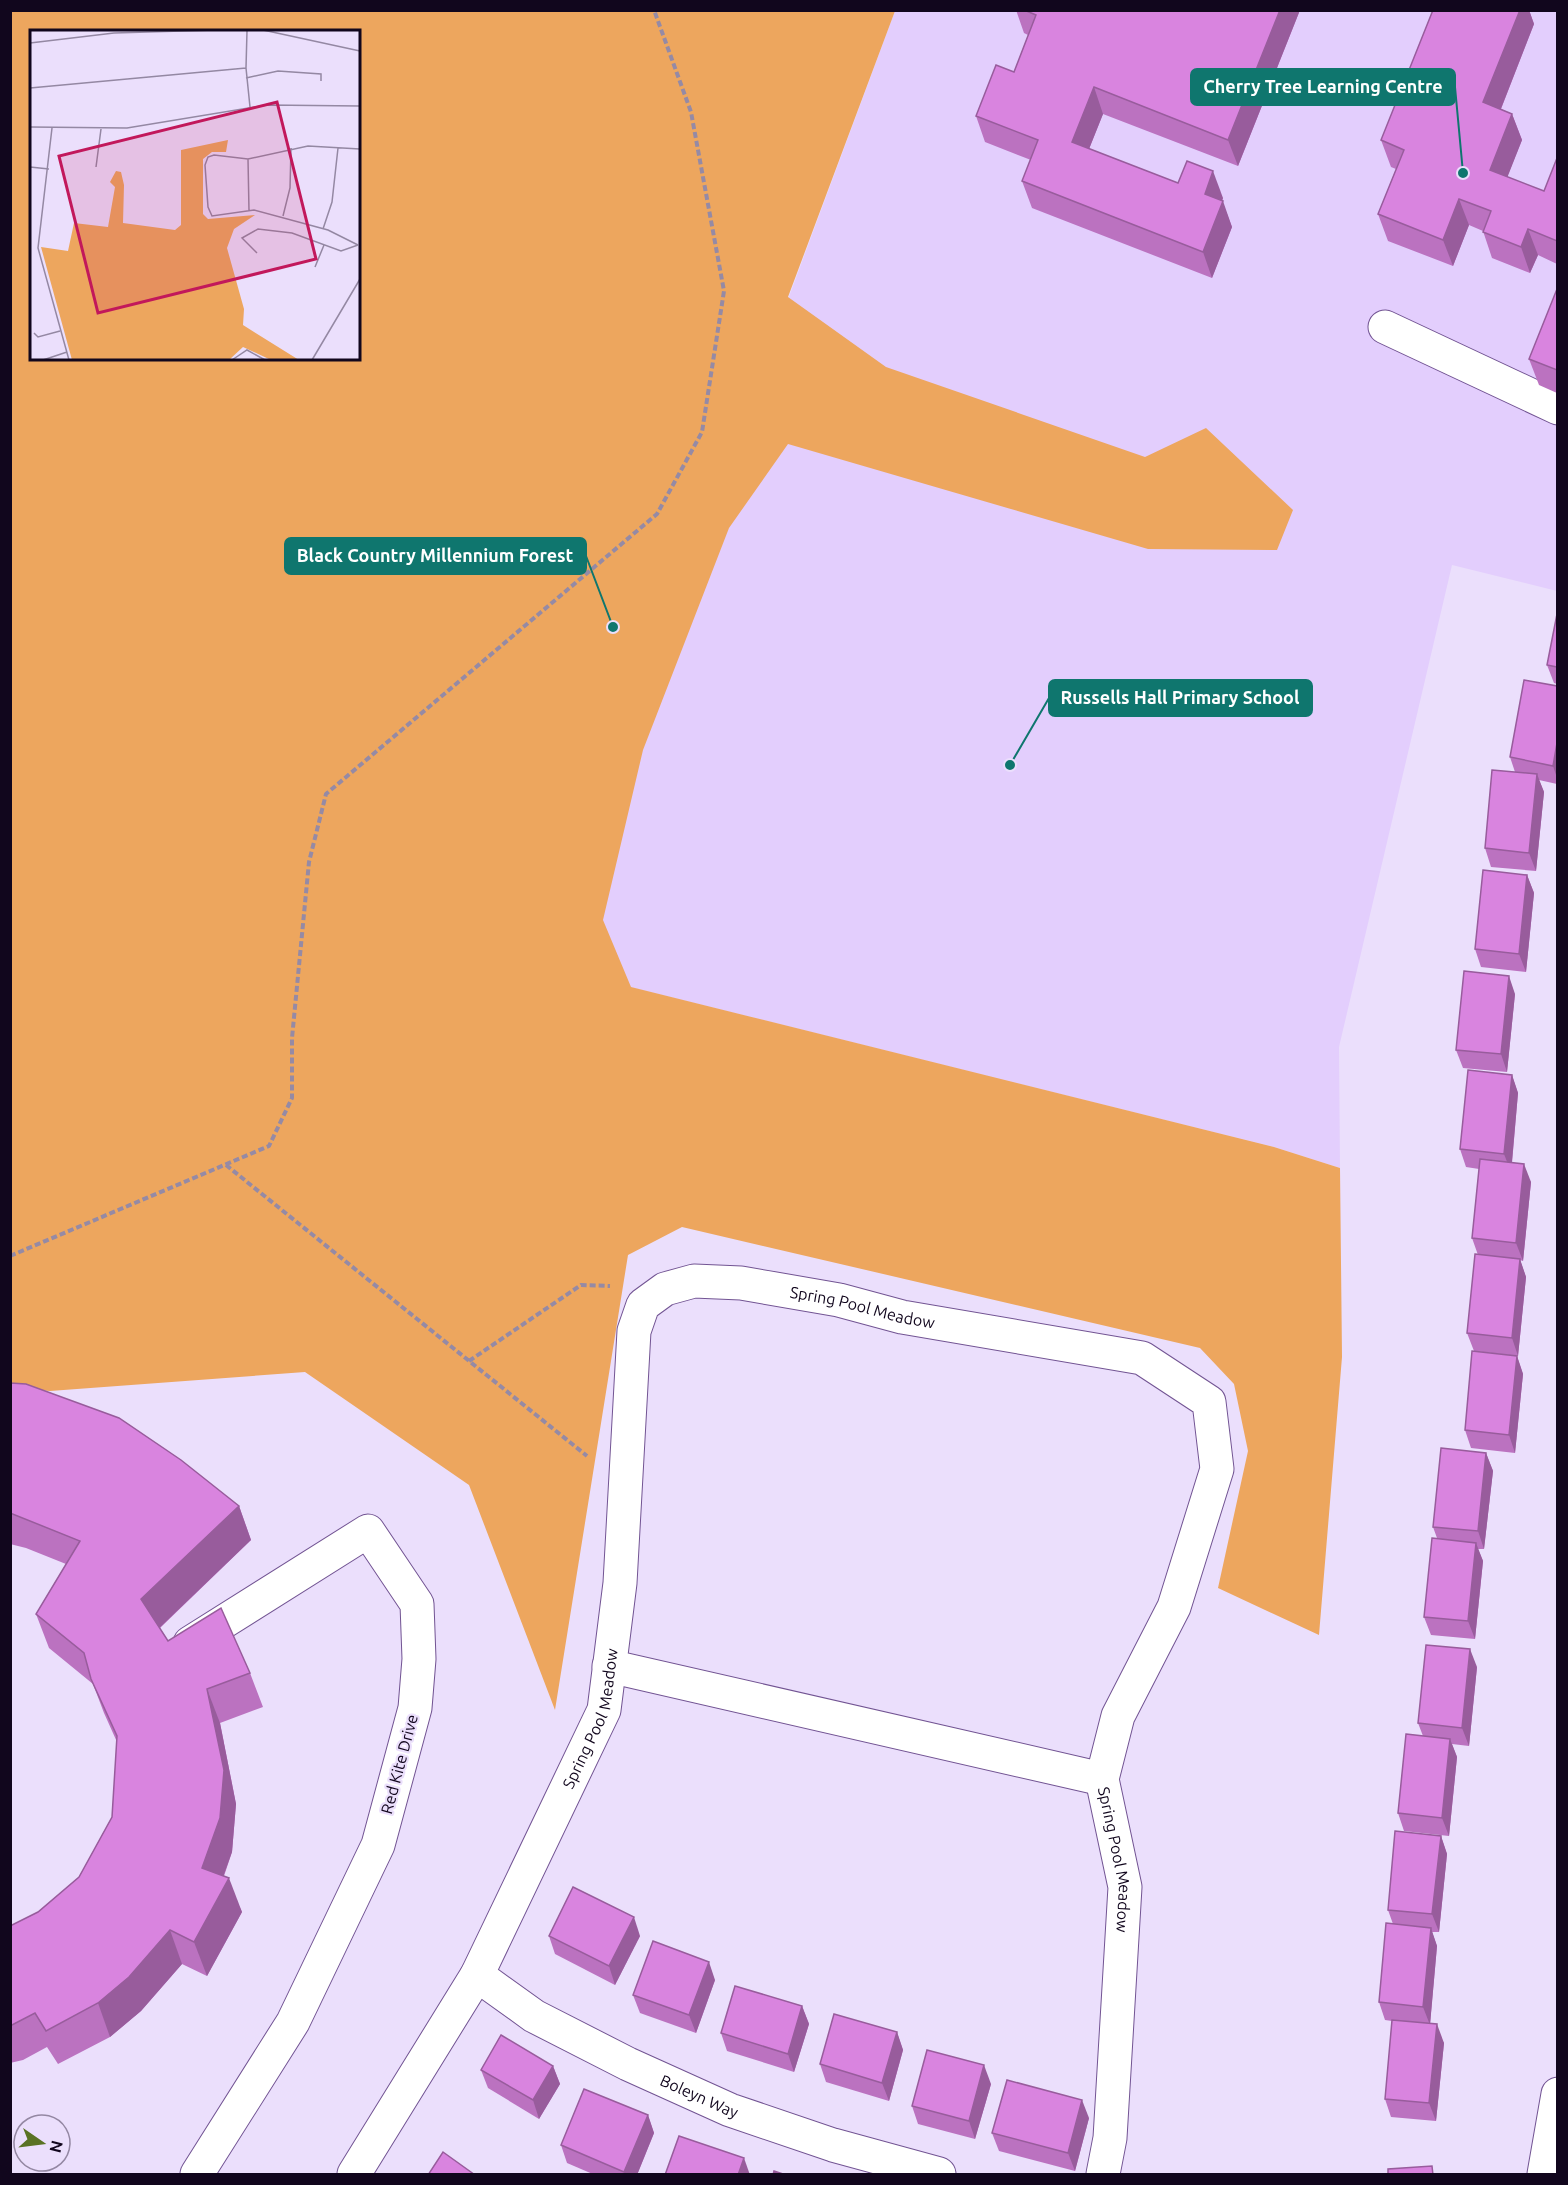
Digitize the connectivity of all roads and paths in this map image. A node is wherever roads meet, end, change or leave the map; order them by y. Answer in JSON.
{"nodes":[{"id":1,"x":654,"y":10,"type":"edge"},
{"id":2,"x":1385,"y":327,"type":"dead end"},
{"id":3,"x":1557,"y":408,"type":"edge"},
{"id":4,"x":226,"y":1165,"type":"junction"},
{"id":5,"x":10,"y":1256,"type":"edge"},
{"id":6,"x":665,"y":1289,"type":"junction"},
{"id":7,"x":469,"y":1361,"type":"junction"},
{"id":8,"x":626,"y":1488,"type":"junction"},
{"id":9,"x":190,"y":1643,"type":"edge"},
{"id":10,"x":609,"y":1666,"type":"junction"},
{"id":11,"x":1102,"y":1779,"type":"junction"},
{"id":12,"x":477,"y":1975,"type":"junction"},
{"id":13,"x":1557,"y":2094,"type":"edge"},
{"id":14,"x":197,"y":2175,"type":"edge"},
{"id":15,"x":354,"y":2175,"type":"edge"},
{"id":16,"x":939,"y":2175,"type":"edge"},
{"id":17,"x":1103,"y":2175,"type":"edge"},
{"id":18,"x":1544,"y":2175,"type":"edge"}],
"edges":[{"from":1,"to":4,"type":"path"},
{"from":2,"to":3,"type":"street"},
{"from":4,"to":5,"type":"path"},
{"from":4,"to":7,"type":"path"},
{"from":6,"to":7,"type":"path"},
{"from":6,"to":8,"type":"street","name":"Spring Pool Meadow"},
{"from":6,"to":11,"type":"street","name":"Spring Pool Meadow"},
{"from":7,"to":8,"type":"path"},
{"from":8,"to":10,"type":"street","name":"Spring Pool Meadow"},
{"from":9,"to":14,"type":"street","name":"Red Kite Drive"},
{"from":10,"to":11,"type":"street"},
{"from":10,"to":12,"type":"street","name":"Spring Pool Meadow"},
{"from":11,"to":17,"type":"street","name":"Spring Pool Meadow"},
{"from":12,"to":15,"type":"street","name":"Spring Pool Meadow"},
{"from":12,"to":16,"type":"street","name":"Boleyn Way"},
{"from":13,"to":18,"type":"street"}]}
